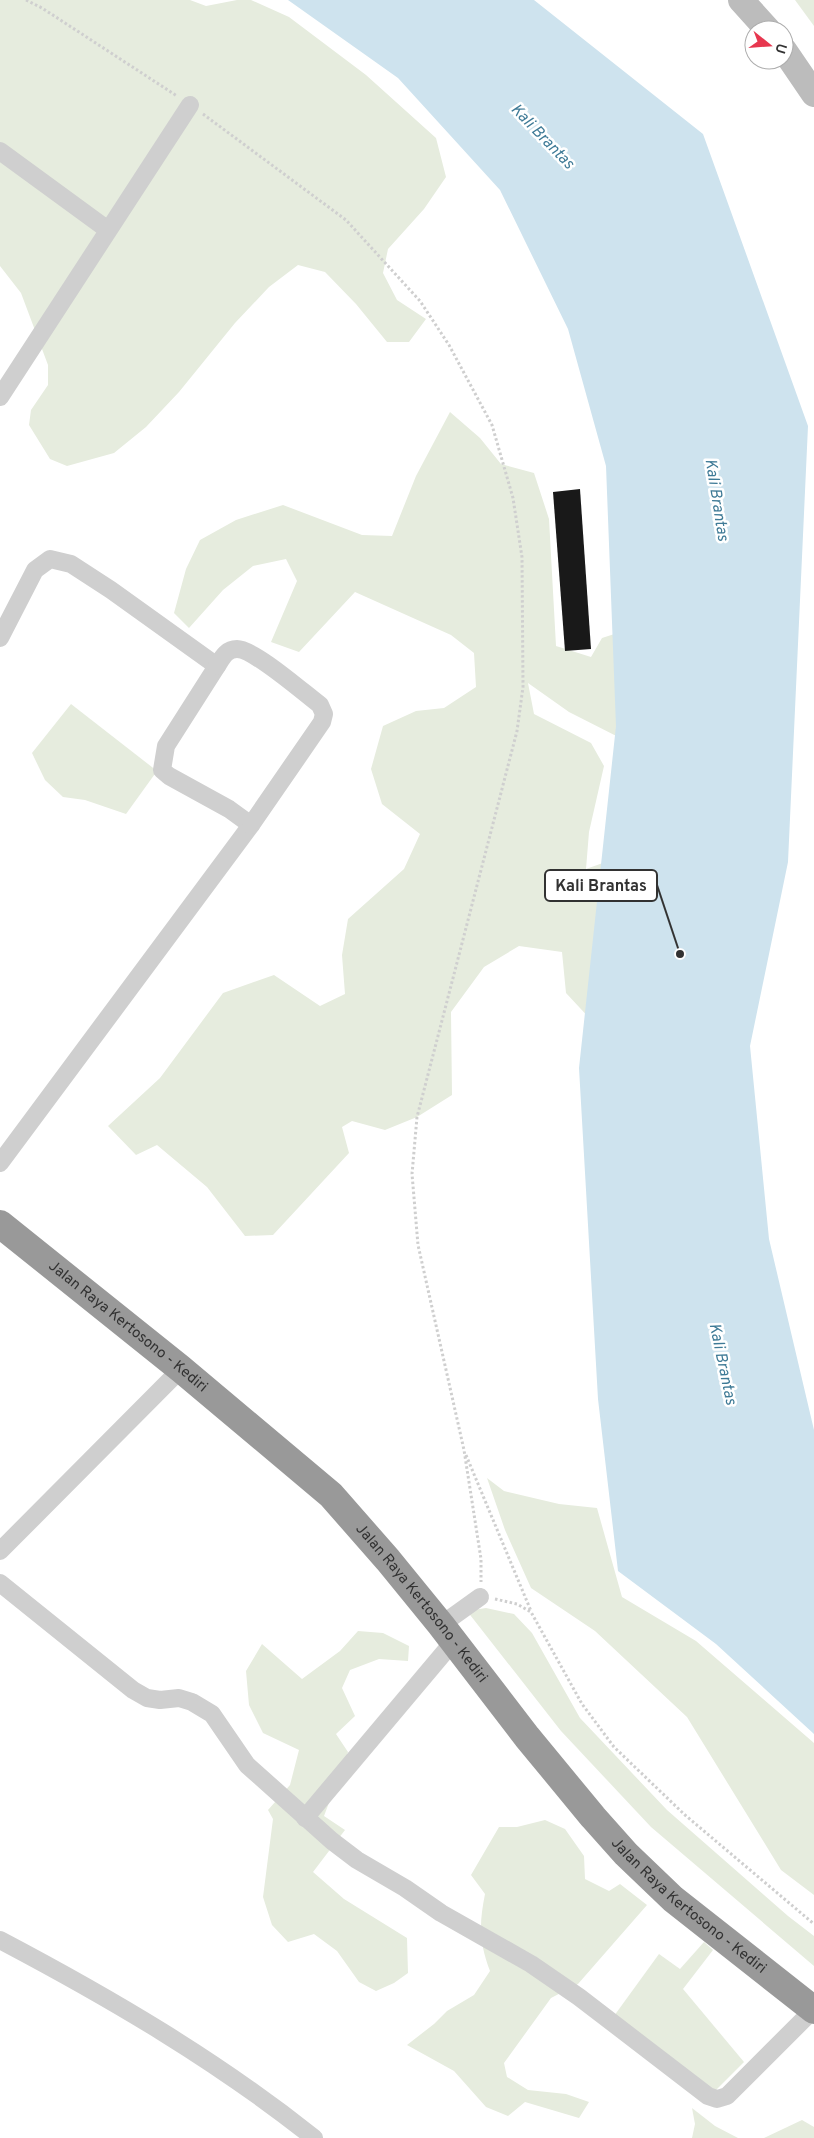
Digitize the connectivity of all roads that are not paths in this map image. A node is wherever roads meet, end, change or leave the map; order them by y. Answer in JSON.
{"nodes":[{"id":1,"x":741,"y":0,"type":"edge"},
{"id":2,"x":759,"y":20,"type":"edge"},
{"id":3,"x":794,"y":65,"type":"edge"},
{"id":4,"x":814,"y":94,"type":"edge"},
{"id":5,"x":190,"y":105,"type":"road end"},
{"id":6,"x":0,"y":151,"type":"edge"},
{"id":7,"x":108,"y":230,"type":"junction"},
{"id":8,"x":0,"y":397,"type":"edge"},
{"id":9,"x":0,"y":638,"type":"edge"},
{"id":10,"x":217,"y":666,"type":"junction"},
{"id":11,"x":250,"y":825,"type":"junction"},
{"id":12,"x":0,"y":1163,"type":"edge"},
{"id":13,"x":0,"y":1224,"type":"edge"},
{"id":14,"x":181,"y":1369,"type":"junction"},
{"id":15,"x":0,"y":1551,"type":"edge"},
{"id":16,"x":0,"y":1583,"type":"edge"},
{"id":17,"x":480,"y":1598,"type":"road end"},
{"id":18,"x":447,"y":1634,"type":"junction"},
{"id":19,"x":305,"y":1818,"type":"junction"},
{"id":20,"x":0,"y":1940,"type":"edge"},
{"id":21,"x":814,"y":2010,"type":"edge"},
{"id":22,"x":314,"y":2138,"type":"edge"}],
"edges":[{"from":1,"to":2,"type":"main road"},
{"from":3,"to":4,"type":"main road"},
{"from":5,"to":7,"type":"street"},
{"from":6,"to":7,"type":"street"},
{"from":7,"to":8,"type":"street"},
{"from":9,"to":10,"type":"street"},
{"from":10,"to":11,"type":"street"},
{"from":10,"to":11,"type":"street"},
{"from":11,"to":12,"type":"street"},
{"from":13,"to":14,"type":"highway","name":"Jalan Raya Kertosono - Kediri"},
{"from":14,"to":15,"type":"street"},
{"from":14,"to":18,"type":"highway","name":"Jalan Raya Kertosono - Kediri"},
{"from":16,"to":19,"type":"street"},
{"from":17,"to":18,"type":"street"},
{"from":18,"to":19,"type":"street"},
{"from":18,"to":21,"type":"highway","name":"Jalan Raya Kertosono - Kediri"},
{"from":19,"to":21,"type":"street"},
{"from":20,"to":22,"type":"street"}]}
